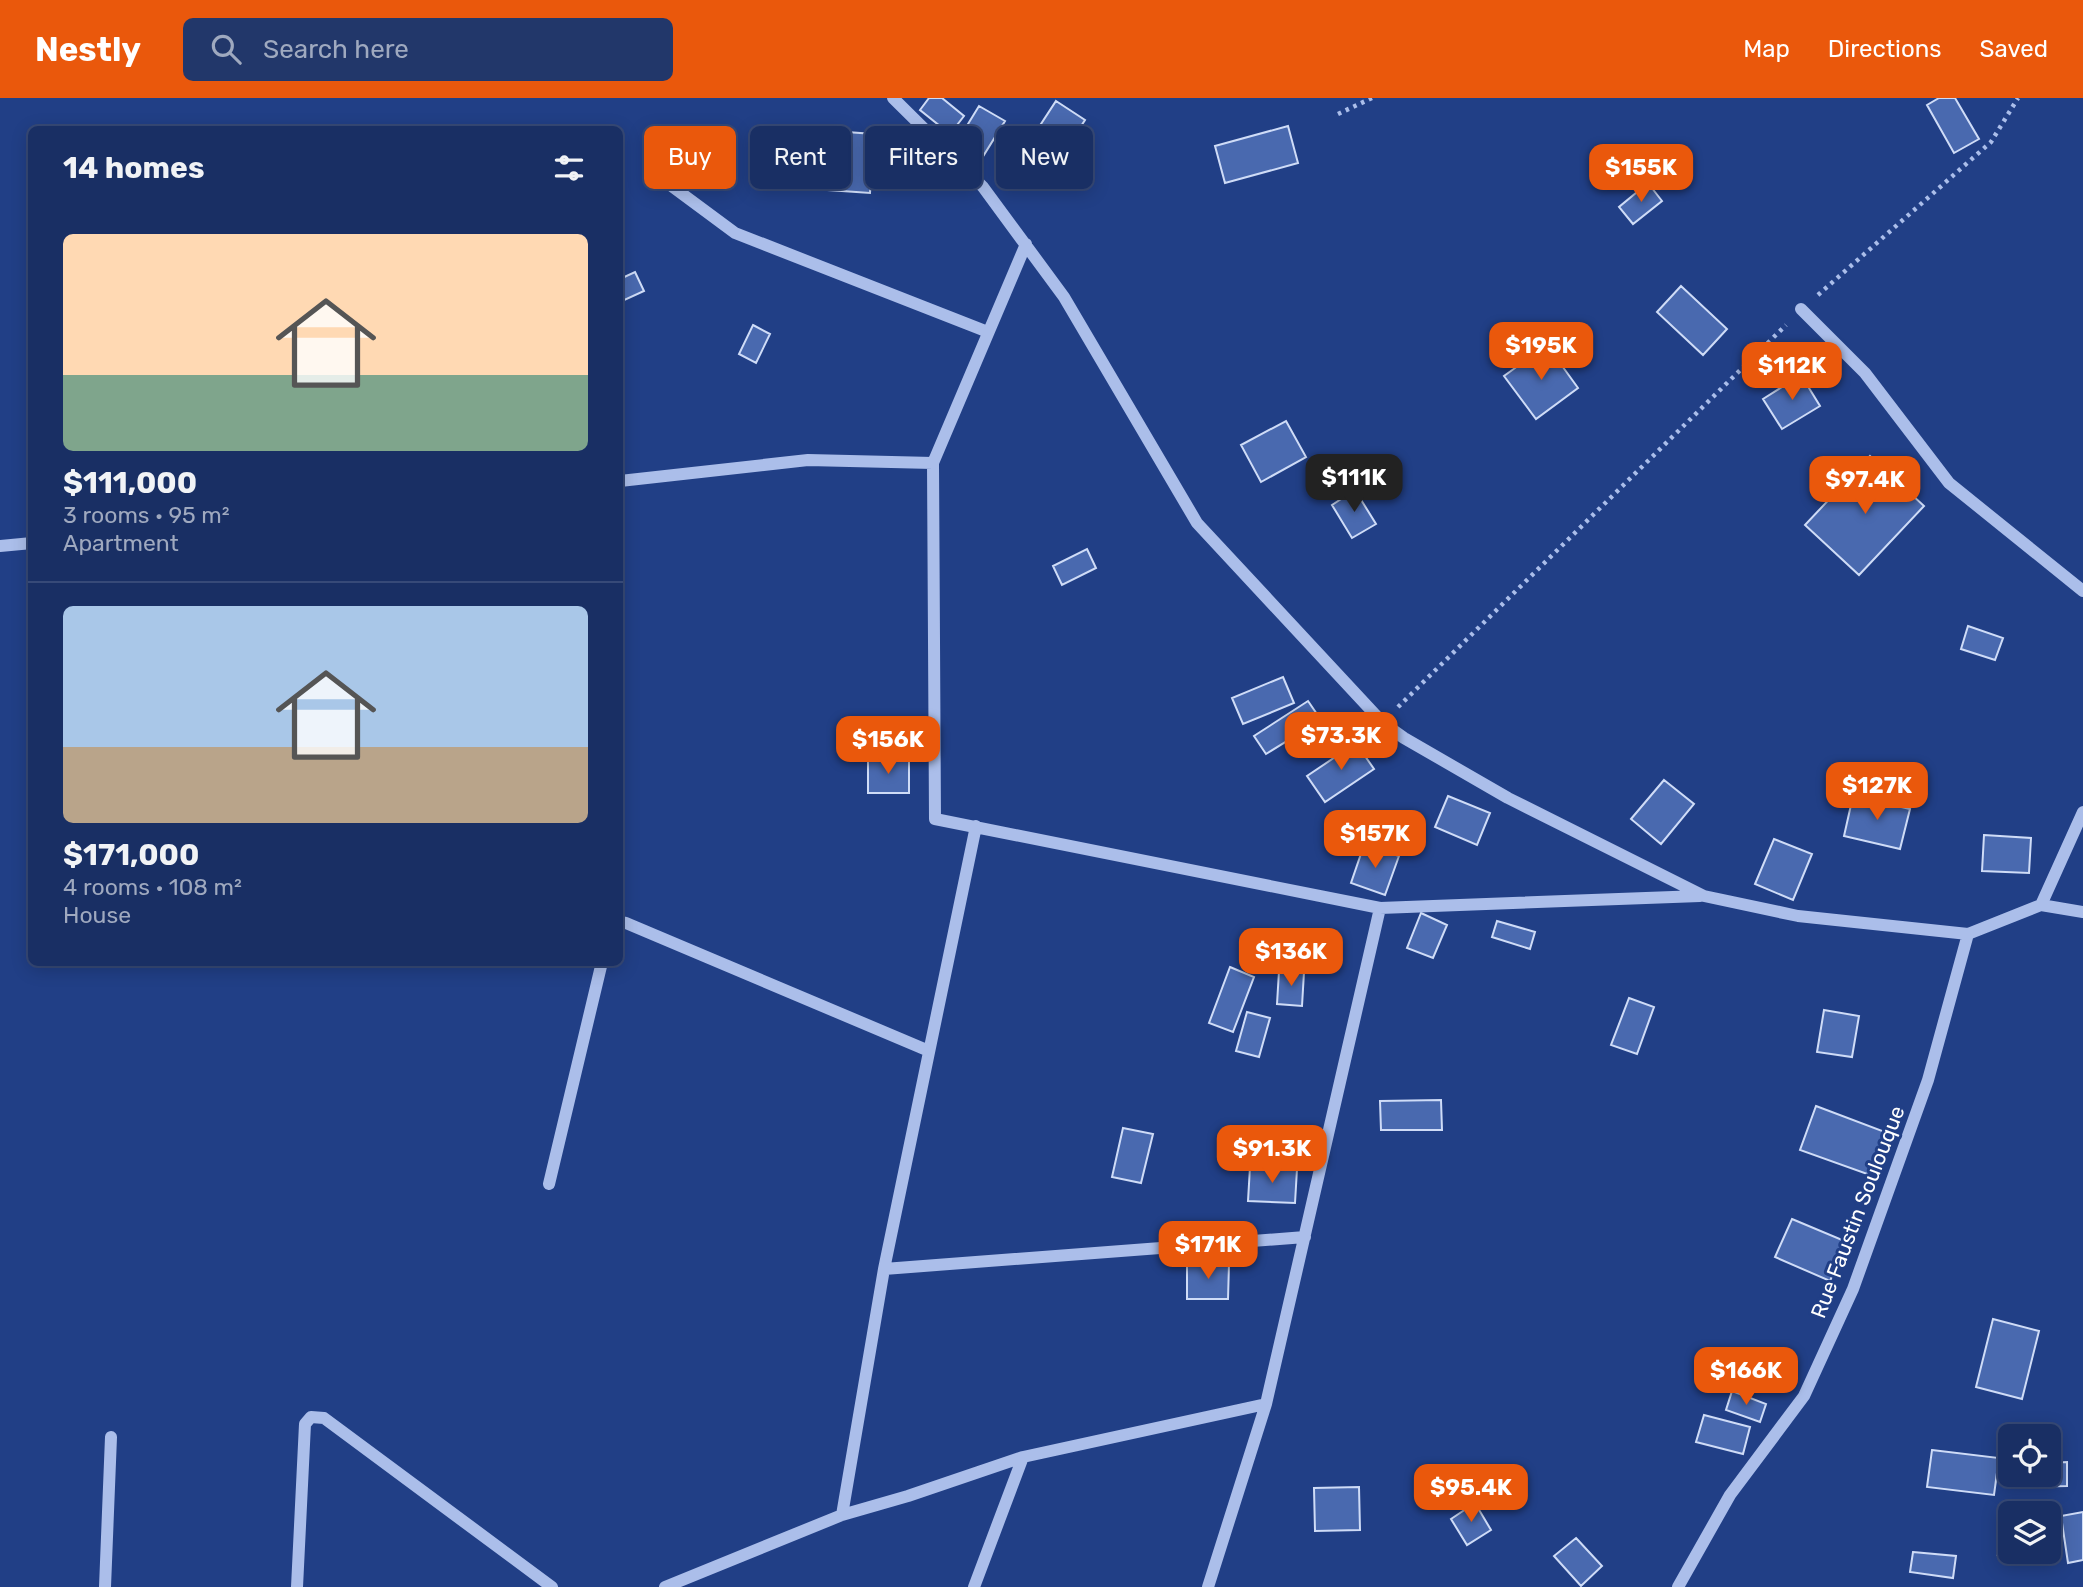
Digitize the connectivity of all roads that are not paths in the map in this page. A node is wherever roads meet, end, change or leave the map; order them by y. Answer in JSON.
{"nodes":[{"id":1,"x":893,"y":98,"type":"edge"},
{"id":2,"x":676,"y":189,"type":"edge"},
{"id":3,"x":1026,"y":244,"type":"junction"},
{"id":4,"x":1801,"y":309,"type":"road end"},
{"id":5,"x":988,"y":332,"type":"junction"},
{"id":6,"x":933,"y":463,"type":"junction"},
{"id":7,"x":623,"y":481,"type":"edge"},
{"id":8,"x":28,"y":543,"type":"edge"},
{"id":9,"x":0,"y":546,"type":"edge"},
{"id":10,"x":2083,"y":591,"type":"edge"},
{"id":11,"x":2083,"y":813,"type":"edge"},
{"id":12,"x":976,"y":826,"type":"junction"},
{"id":13,"x":1704,"y":896,"type":"junction"},
{"id":14,"x":2042,"y":905,"type":"junction"},
{"id":15,"x":1380,"y":908,"type":"junction"},
{"id":16,"x":2083,"y":912,"type":"edge"},
{"id":17,"x":623,"y":923,"type":"edge"},
{"id":18,"x":1968,"y":934,"type":"junction"},
{"id":19,"x":602,"y":966,"type":"edge"},
{"id":20,"x":929,"y":1051,"type":"junction"},
{"id":21,"x":550,"y":1184,"type":"dead end"},
{"id":22,"x":1305,"y":1237,"type":"junction"},
{"id":23,"x":884,"y":1269,"type":"junction"},
{"id":24,"x":1266,"y":1404,"type":"junction"},
{"id":25,"x":111,"y":1437,"type":"dead end"},
{"id":26,"x":1023,"y":1457,"type":"junction"},
{"id":27,"x":842,"y":1515,"type":"junction"},
{"id":28,"x":105,"y":1587,"type":"edge"},
{"id":29,"x":297,"y":1587,"type":"edge"},
{"id":30,"x":552,"y":1587,"type":"edge"},
{"id":31,"x":665,"y":1587,"type":"edge"},
{"id":32,"x":974,"y":1587,"type":"edge"},
{"id":33,"x":1208,"y":1587,"type":"edge"},
{"id":34,"x":1678,"y":1587,"type":"edge"}],
"edges":[{"from":1,"to":3,"type":"street"},
{"from":2,"to":5,"type":"street"},
{"from":3,"to":5,"type":"street"},
{"from":3,"to":13,"type":"street"},
{"from":4,"to":10,"type":"street"},
{"from":5,"to":6,"type":"street"},
{"from":6,"to":7,"type":"street"},
{"from":6,"to":12,"type":"street"},
{"from":8,"to":9,"type":"street"},
{"from":11,"to":14,"type":"street"},
{"from":12,"to":15,"type":"street"},
{"from":12,"to":20,"type":"street"},
{"from":13,"to":15,"type":"street"},
{"from":13,"to":18,"type":"street"},
{"from":14,"to":16,"type":"street"},
{"from":14,"to":18,"type":"street"},
{"from":15,"to":22,"type":"street"},
{"from":17,"to":20,"type":"street"},
{"from":18,"to":34,"type":"street","name":"Rue Faustin Soulouque"},
{"from":19,"to":21,"type":"street"},
{"from":20,"to":23,"type":"street"},
{"from":22,"to":23,"type":"street"},
{"from":22,"to":24,"type":"street"},
{"from":23,"to":27,"type":"street"},
{"from":24,"to":26,"type":"street"},
{"from":24,"to":33,"type":"street"},
{"from":25,"to":28,"type":"street"},
{"from":26,"to":27,"type":"street"},
{"from":26,"to":32,"type":"street"},
{"from":27,"to":31,"type":"street"},
{"from":29,"to":30,"type":"street"}]}
